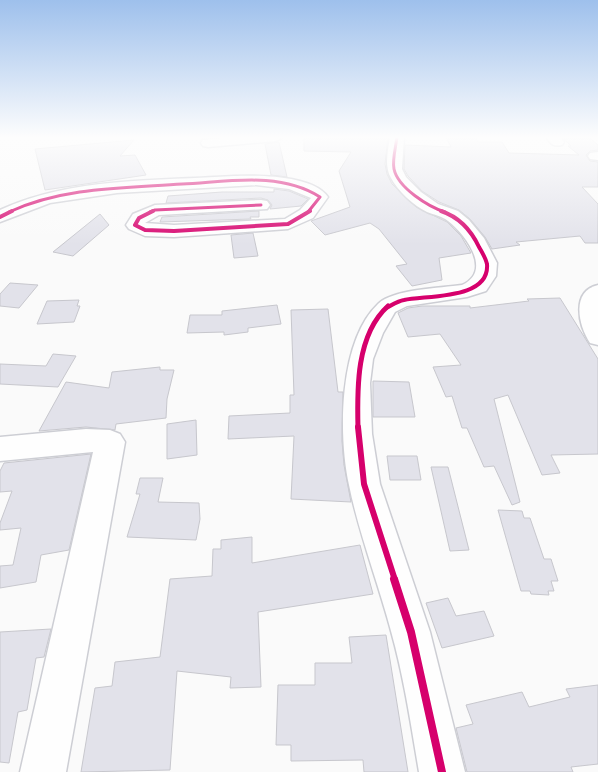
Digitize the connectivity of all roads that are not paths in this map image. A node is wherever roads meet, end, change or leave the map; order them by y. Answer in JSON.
{"nodes":[{"id":1,"x":396,"y":173,"type":"edge"},
{"id":2,"x":261,"y":205,"type":"dead end"},
{"id":3,"x":0,"y":216,"type":"edge"},
{"id":4,"x":598,"y":291,"type":"edge"},
{"id":5,"x":598,"y":337,"type":"edge"},
{"id":6,"x":0,"y":449,"type":"edge"},
{"id":7,"x":43,"y":772,"type":"edge"},
{"id":8,"x":442,"y":772,"type":"edge"}],
"edges":[{"from":1,"to":8,"type":"street"},
{"from":2,"to":3,"type":"street"},
{"from":4,"to":5,"type":"street"},
{"from":6,"to":7,"type":"street"}]}
